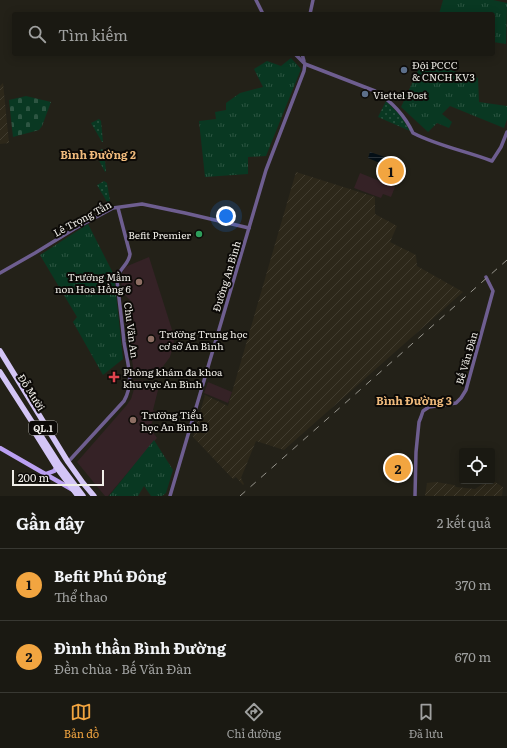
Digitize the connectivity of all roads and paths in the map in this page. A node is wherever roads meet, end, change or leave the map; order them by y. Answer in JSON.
{"nodes":[{"id":1,"x":256,"y":0,"type":"edge"},
{"id":2,"x":313,"y":0,"type":"edge"},
{"id":3,"x":263,"y":12,"type":"edge"},
{"id":4,"x":310,"y":12,"type":"edge"},
{"id":5,"x":297,"y":56,"type":"edge"},
{"id":6,"x":302,"y":56,"type":"edge"},
{"id":7,"x":306,"y":64,"type":"junction"},
{"id":8,"x":507,"y":132,"type":"edge"},
{"id":9,"x":118,"y":208,"type":"junction"},
{"id":10,"x":249,"y":228,"type":"junction"},
{"id":11,"x":0,"y":273,"type":"edge"},
{"id":12,"x":487,"y":279,"type":"dead end"},
{"id":13,"x":0,"y":351,"type":"edge"},
{"id":14,"x":0,"y":357,"type":"edge"},
{"id":15,"x":0,"y":372,"type":"edge"},
{"id":16,"x":0,"y":377,"type":"edge"},
{"id":17,"x":0,"y":448,"type":"edge"},
{"id":18,"x":67,"y":463,"type":"junction"},
{"id":19,"x":58,"y":466,"type":"junction"},
{"id":20,"x":46,"y":474,"type":"junction"},
{"id":21,"x":83,"y":483,"type":"junction"},
{"id":22,"x":74,"y":490,"type":"junction"},
{"id":23,"x":81,"y":496,"type":"edge"},
{"id":24,"x":91,"y":496,"type":"edge"},
{"id":25,"x":94,"y":496,"type":"edge"},
{"id":26,"x":98,"y":496,"type":"edge"},
{"id":27,"x":170,"y":496,"type":"edge"},
{"id":28,"x":415,"y":496,"type":"edge"}],
"edges":[{"from":1,"to":3,"type":"street"},
{"from":2,"to":4,"type":"street"},
{"from":5,"to":7,"type":"street"},
{"from":6,"to":7,"type":"street"},
{"from":7,"to":8,"type":"street"},
{"from":7,"to":10,"type":"street","name":"Đường An Bình"},
{"from":9,"to":10,"type":"street","name":"Lê Trọng Tấn"},
{"from":9,"to":11,"type":"street","name":"Lê Trọng Tấn"},
{"from":9,"to":18,"type":"street","name":"Chu Văn An"},
{"from":10,"to":27,"type":"street","name":"Đường An Bình"},
{"from":12,"to":28,"type":"street","name":"Bế Văn Đàn"},
{"from":13,"to":18,"type":"highway","name":"Đỗ Mười","number":"QL.1"},
{"from":14,"to":18,"type":"highway","name":"Đỗ Mười","number":"QL.1"},
{"from":15,"to":19,"type":"highway","name":"Đỗ Mười","number":"QL.1"},
{"from":16,"to":19,"type":"highway","name":"Đỗ Mười","number":"QL.1"},
{"from":17,"to":20,"type":"main road"},
{"from":18,"to":21,"type":"highway","number":"QL.1"},
{"from":18,"to":24,"type":"highway","name":"Đỗ Mười","number":"QL.1"},
{"from":19,"to":20,"type":"main road"},
{"from":19,"to":22,"type":"highway","name":"Đỗ Mười","number":"QL.1"},
{"from":19,"to":23,"type":"highway","name":"Đỗ Mười","number":"QL.1"},
{"from":20,"to":22,"type":"main road"},
{"from":21,"to":25,"type":"highway","number":"QL.1"},
{"from":21,"to":26,"type":"highway","number":"QL.1"},
{"from":22,"to":23,"type":"highway","name":"Đỗ Mười","number":"QL.1"}]}
